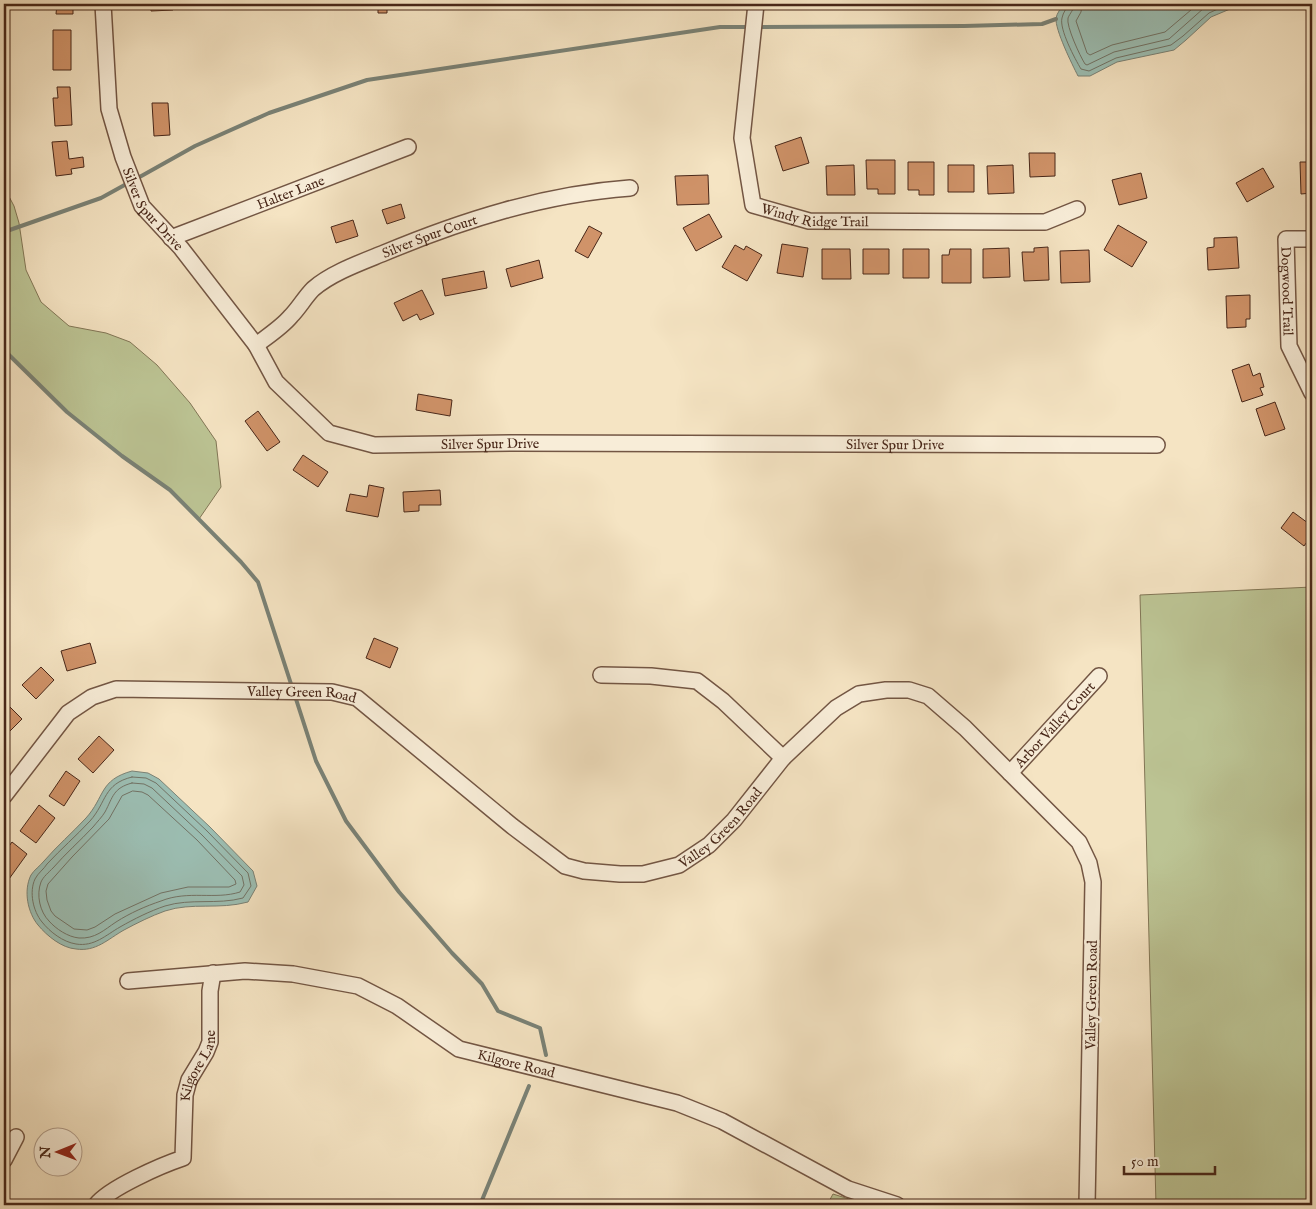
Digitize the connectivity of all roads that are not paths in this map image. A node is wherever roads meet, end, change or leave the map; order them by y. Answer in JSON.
{"nodes":[{"id":1,"x":103,"y":4,"type":"edge"},
{"id":2,"x":756,"y":4,"type":"edge"},
{"id":3,"x":408,"y":147,"type":"dead end"},
{"id":4,"x":630,"y":188,"type":"dead end"},
{"id":5,"x":1077,"y":209,"type":"dead end"},
{"id":6,"x":171,"y":238,"type":"junction"},
{"id":7,"x":1312,"y":239,"type":"edge"},
{"id":8,"x":256,"y":345,"type":"junction"},
{"id":9,"x":1312,"y":393,"type":"edge"},
{"id":10,"x":1157,"y":444,"type":"dead end"},
{"id":11,"x":601,"y":675,"type":"dead end"},
{"id":12,"x":1100,"y":676,"type":"dead end"},
{"id":13,"x":783,"y":758,"type":"junction"},
{"id":14,"x":1010,"y":773,"type":"junction"},
{"id":15,"x":5,"y":791,"type":"edge"},
{"id":16,"x":213,"y":973,"type":"junction"},
{"id":17,"x":128,"y":981,"type":"dead end"},
{"id":18,"x":16,"y":1137,"type":"dead end"},
{"id":19,"x":4,"y":1160,"type":"edge"},
{"id":20,"x":96,"y":1205,"type":"edge"},
{"id":21,"x":897,"y":1205,"type":"edge"},
{"id":22,"x":1087,"y":1205,"type":"edge"}],
"edges":[{"from":1,"to":6,"type":"street","name":"Silver Spur Drive"},
{"from":2,"to":5,"type":"street","name":"Windy Ridge Trail"},
{"from":3,"to":6,"type":"street","name":"Halter Lane"},
{"from":4,"to":8,"type":"street","name":"Silver Spur Court"},
{"from":6,"to":8,"type":"street","name":"Silver Spur Drive"},
{"from":7,"to":9,"type":"street","name":"Dogwood Trail"},
{"from":8,"to":10,"type":"street","name":"Silver Spur Drive"},
{"from":11,"to":13,"type":"street"},
{"from":12,"to":14,"type":"street","name":"Arbor Valley Court"},
{"from":13,"to":14,"type":"street","name":"Valley Green Road"},
{"from":13,"to":15,"type":"street","name":"Valley Green Road"},
{"from":14,"to":22,"type":"street","name":"Valley Green Road"},
{"from":16,"to":17,"type":"street","name":"Kilgore Road"},
{"from":16,"to":20,"type":"street","name":"Kilgore Lane"},
{"from":16,"to":21,"type":"street","name":"Kilgore Road"},
{"from":18,"to":19,"type":"street"}]}
